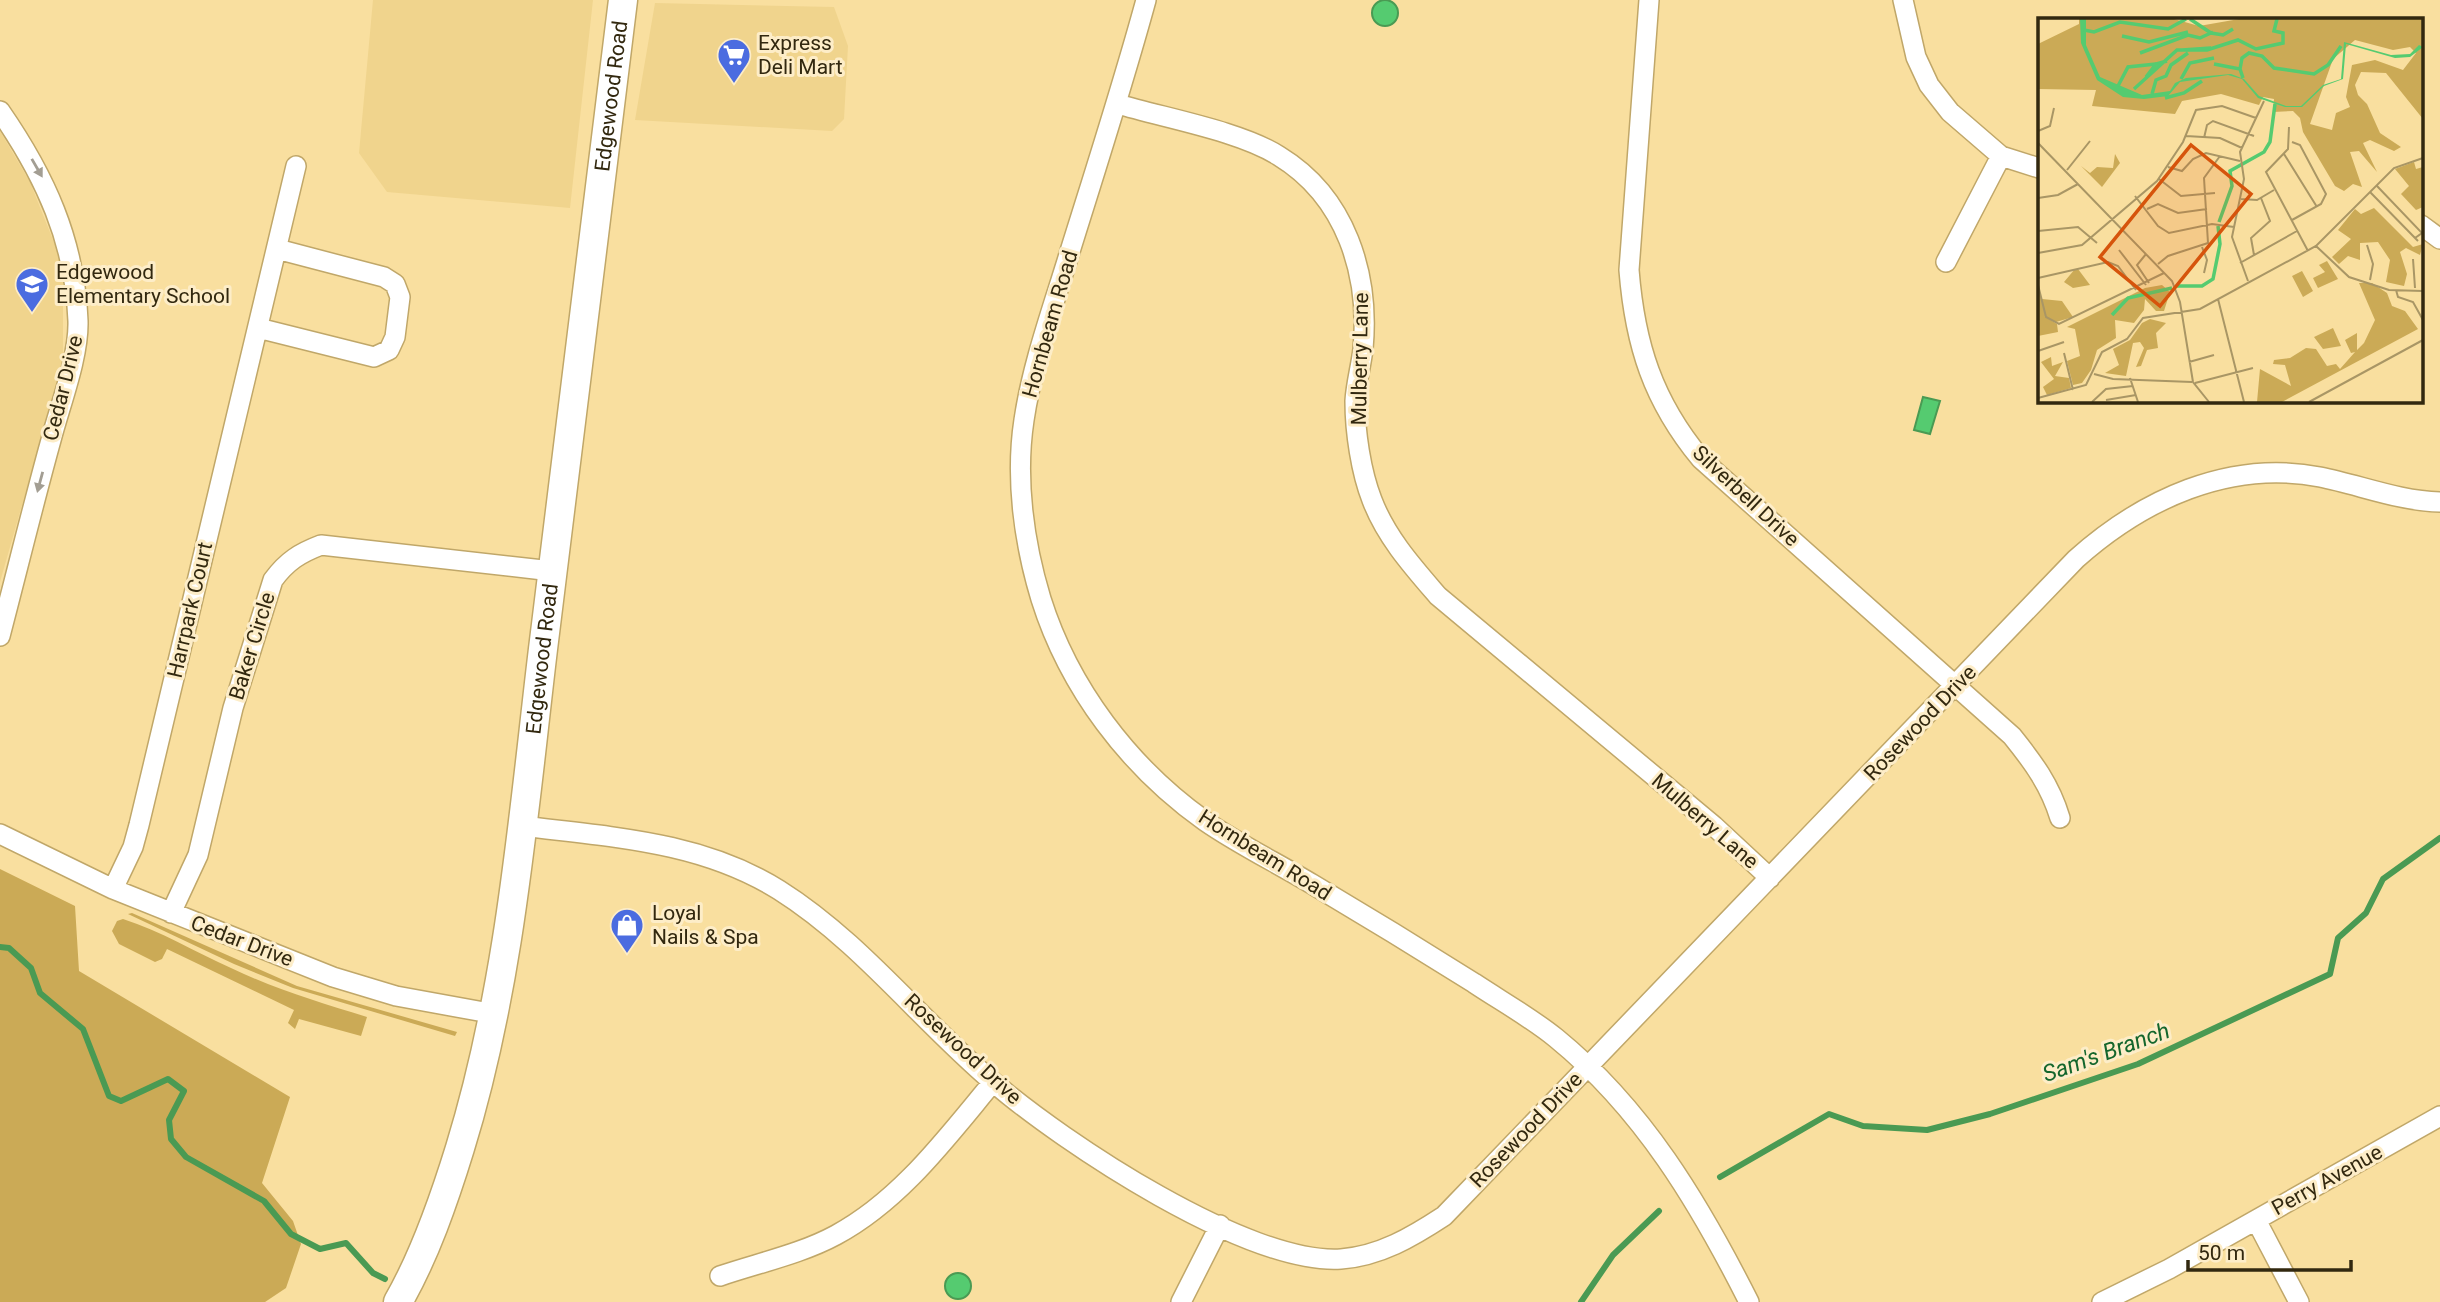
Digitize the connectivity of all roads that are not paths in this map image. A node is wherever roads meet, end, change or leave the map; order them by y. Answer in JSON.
{"nodes":[{"id":1,"x":623,"y":0,"type":"edge"},
{"id":2,"x":1146,"y":0,"type":"edge"},
{"id":3,"x":1649,"y":0,"type":"edge"},
{"id":4,"x":1903,"y":0,"type":"edge"},
{"id":5,"x":1118,"y":104,"type":"junction"},
{"id":6,"x":0,"y":110,"type":"edge"},
{"id":7,"x":2001,"y":156,"type":"junction"},
{"id":8,"x":296,"y":166,"type":"dead end"},
{"id":9,"x":2038,"y":168,"type":"edge"},
{"id":10,"x":2422,"y":226,"type":"edge"},
{"id":11,"x":2440,"y":239,"type":"edge"},
{"id":12,"x":277,"y":249,"type":"junction"},
{"id":13,"x":1947,"y":262,"type":"dead end"},
{"id":14,"x":258,"y":328,"type":"junction"},
{"id":15,"x":2440,"y":502,"type":"edge"},
{"id":16,"x":552,"y":571,"type":"junction"},
{"id":17,"x":0,"y":636,"type":"edge"},
{"id":18,"x":1956,"y":685,"type":"junction"},
{"id":19,"x":2060,"y":818,"type":"dead end"},
{"id":20,"x":522,"y":826,"type":"junction"},
{"id":21,"x":0,"y":834,"type":"edge"},
{"id":22,"x":1770,"y":878,"type":"junction"},
{"id":23,"x":113,"y":889,"type":"junction"},
{"id":24,"x":171,"y":913,"type":"junction"},
{"id":25,"x":495,"y":1014,"type":"junction"},
{"id":26,"x":1586,"y":1068,"type":"junction"},
{"id":27,"x":993,"y":1082,"type":"junction"},
{"id":28,"x":2440,"y":1116,"type":"edge"},
{"id":29,"x":2256,"y":1220,"type":"junction"},
{"id":30,"x":1220,"y":1225,"type":"junction"},
{"id":31,"x":720,"y":1276,"type":"dead end"},
{"id":32,"x":398,"y":1302,"type":"edge"},
{"id":33,"x":1181,"y":1302,"type":"edge"},
{"id":34,"x":1749,"y":1302,"type":"edge"},
{"id":35,"x":2102,"y":1302,"type":"edge"},
{"id":36,"x":2299,"y":1302,"type":"edge"}],
"edges":[{"from":1,"to":16,"type":"main road","name":"Edgewood Road"},
{"from":2,"to":5,"type":"street","name":"Hornbeam Road"},
{"from":3,"to":18,"type":"street","name":"Silverbell Drive"},
{"from":4,"to":7,"type":"street"},
{"from":5,"to":22,"type":"street","name":"Mulberry Lane"},
{"from":5,"to":26,"type":"street","name":"Hornbeam Road"},
{"from":6,"to":17,"type":"street","name":"Cedar Drive","one_way":true},
{"from":7,"to":9,"type":"street"},
{"from":7,"to":13,"type":"street"},
{"from":8,"to":12,"type":"street","name":"Harrpark Court"},
{"from":10,"to":11,"type":"street"},
{"from":12,"to":14,"type":"street","name":"Harrpark Court"},
{"from":12,"to":14,"type":"street"},
{"from":14,"to":23,"type":"street","name":"Harrpark Court"},
{"from":15,"to":18,"type":"street","name":"Rosewood Drive"},
{"from":16,"to":20,"type":"main road","name":"Edgewood Road"},
{"from":16,"to":24,"type":"street","name":"Baker Circle"},
{"from":18,"to":19,"type":"street","name":"Silverbell Drive"},
{"from":18,"to":22,"type":"street","name":"Rosewood Drive"},
{"from":20,"to":25,"type":"main road","name":"Edgewood Road"},
{"from":20,"to":27,"type":"street","name":"Rosewood Drive"},
{"from":21,"to":23,"type":"street","name":"Cedar Drive"},
{"from":22,"to":26,"type":"street","name":"Rosewood Drive"},
{"from":23,"to":24,"type":"street","name":"Cedar Drive"},
{"from":24,"to":25,"type":"street","name":"Cedar Drive"},
{"from":25,"to":32,"type":"main road","name":"Edgewood Road"},
{"from":26,"to":30,"type":"street","name":"Rosewood Drive"},
{"from":26,"to":34,"type":"street","name":"Hornbeam Road"},
{"from":27,"to":30,"type":"street","name":"Rosewood Drive"},
{"from":27,"to":31,"type":"street"},
{"from":28,"to":29,"type":"street","name":"Perry Avenue"},
{"from":29,"to":35,"type":"street","name":"Perry Avenue"},
{"from":29,"to":36,"type":"street"},
{"from":30,"to":33,"type":"street"}]}
